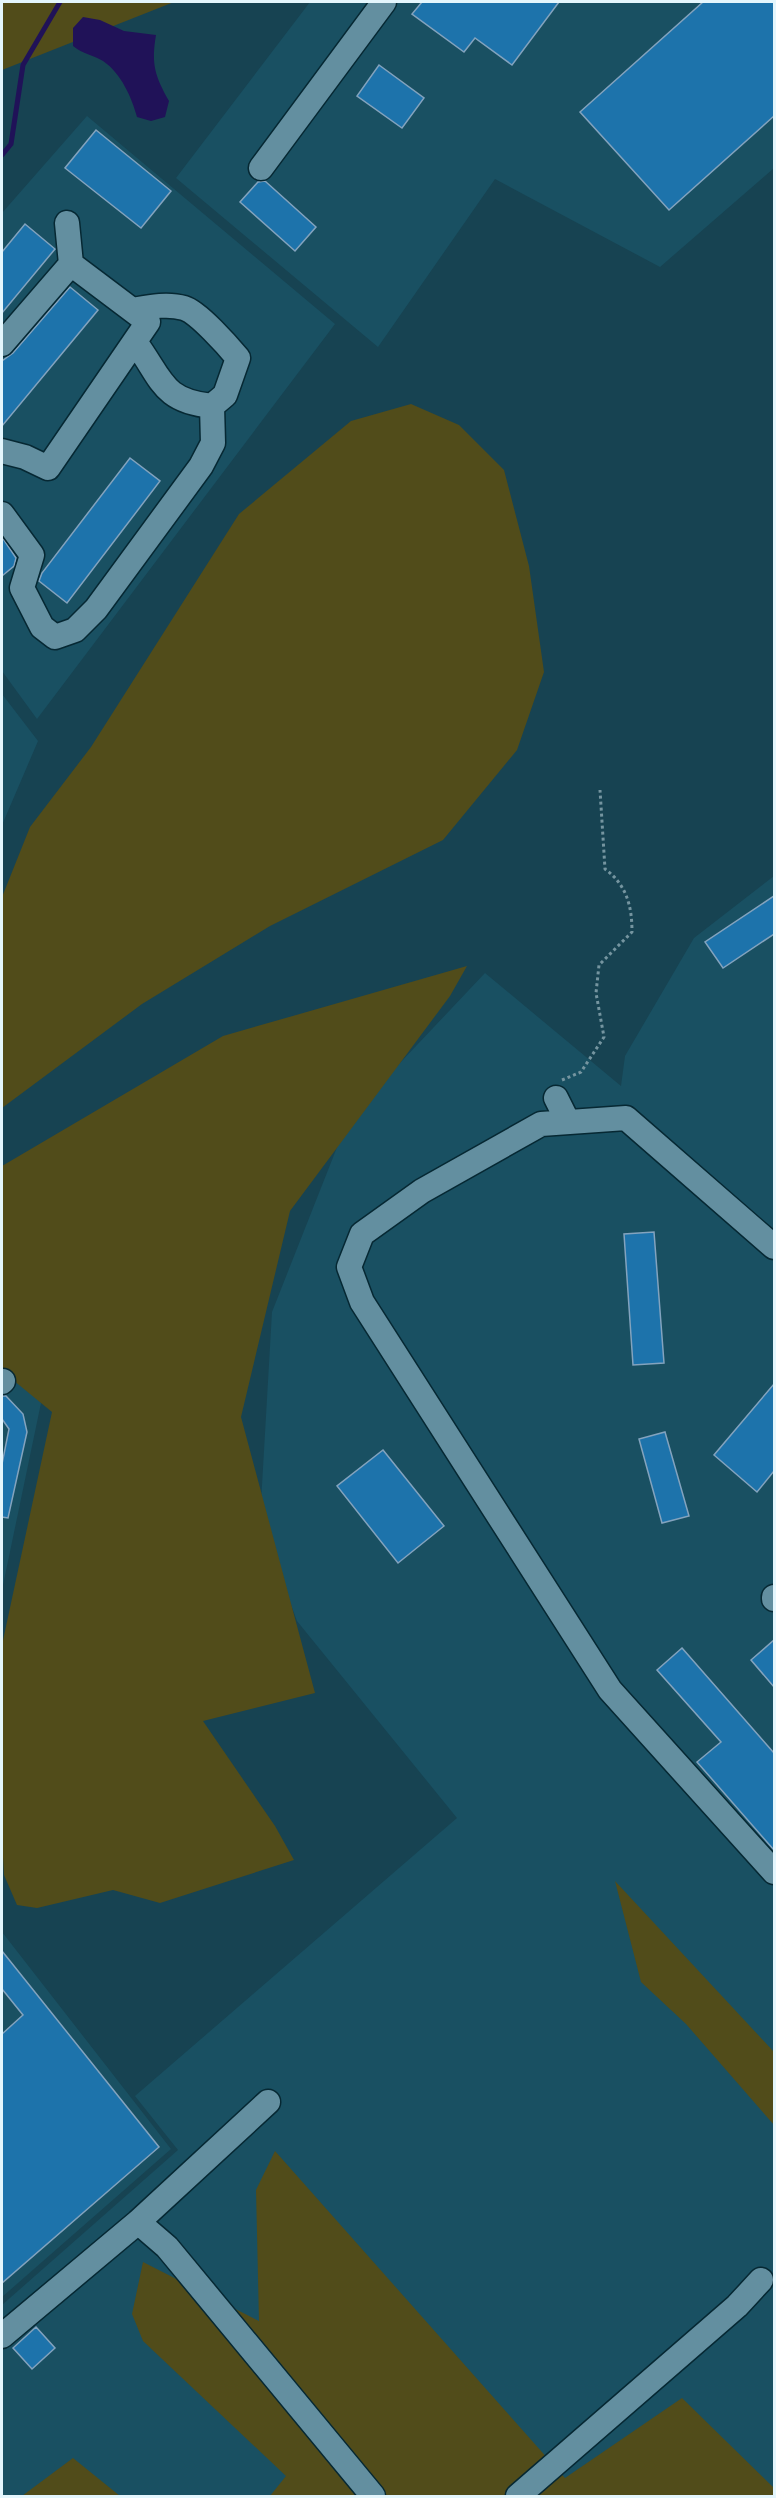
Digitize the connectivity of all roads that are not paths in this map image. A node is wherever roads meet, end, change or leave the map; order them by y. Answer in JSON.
{"nodes":[{"id":1,"x":384,"y":2,"type":"edge"},
{"id":2,"x":261,"y":168,"type":"dead end"},
{"id":3,"x":67,"y":223,"type":"dead end"},
{"id":4,"x":70,"y":264,"type":"junction"},
{"id":5,"x":133,"y":310,"type":"junction"},
{"id":6,"x":135,"y":342,"type":"junction"},
{"id":7,"x":2,"y":344,"type":"edge"},
{"id":8,"x":212,"y":406,"type":"junction"},
{"id":9,"x":2,"y":451,"type":"edge"},
{"id":10,"x":2,"y":514,"type":"edge"},
{"id":11,"x":556,"y":1098,"type":"road end"},
{"id":12,"x":568,"y":1122,"type":"junction"},
{"id":13,"x":774,"y":1246,"type":"edge"},
{"id":14,"x":774,"y":1872,"type":"edge"},
{"id":15,"x":268,"y":2103,"type":"dead end"},
{"id":16,"x":138,"y":2222,"type":"junction"},
{"id":17,"x":761,"y":2280,"type":"dead end"},
{"id":18,"x":2,"y":2336,"type":"edge"},
{"id":19,"x":373,"y":2496,"type":"edge"},
{"id":20,"x":518,"y":2496,"type":"edge"}],
"edges":[{"from":1,"to":2,"type":"lane"},
{"from":3,"to":4,"type":"lane"},
{"from":4,"to":5,"type":"lane"},
{"from":4,"to":7,"type":"lane"},
{"from":5,"to":6,"type":"lane"},
{"from":5,"to":8,"type":"lane"},
{"from":6,"to":8,"type":"lane"},
{"from":6,"to":9,"type":"lane"},
{"from":8,"to":10,"type":"lane"},
{"from":11,"to":12,"type":"lane"},
{"from":12,"to":13,"type":"lane"},
{"from":12,"to":14,"type":"lane"},
{"from":15,"to":16,"type":"lane"},
{"from":16,"to":18,"type":"lane"},
{"from":16,"to":19,"type":"lane"},
{"from":17,"to":20,"type":"lane"}]}
